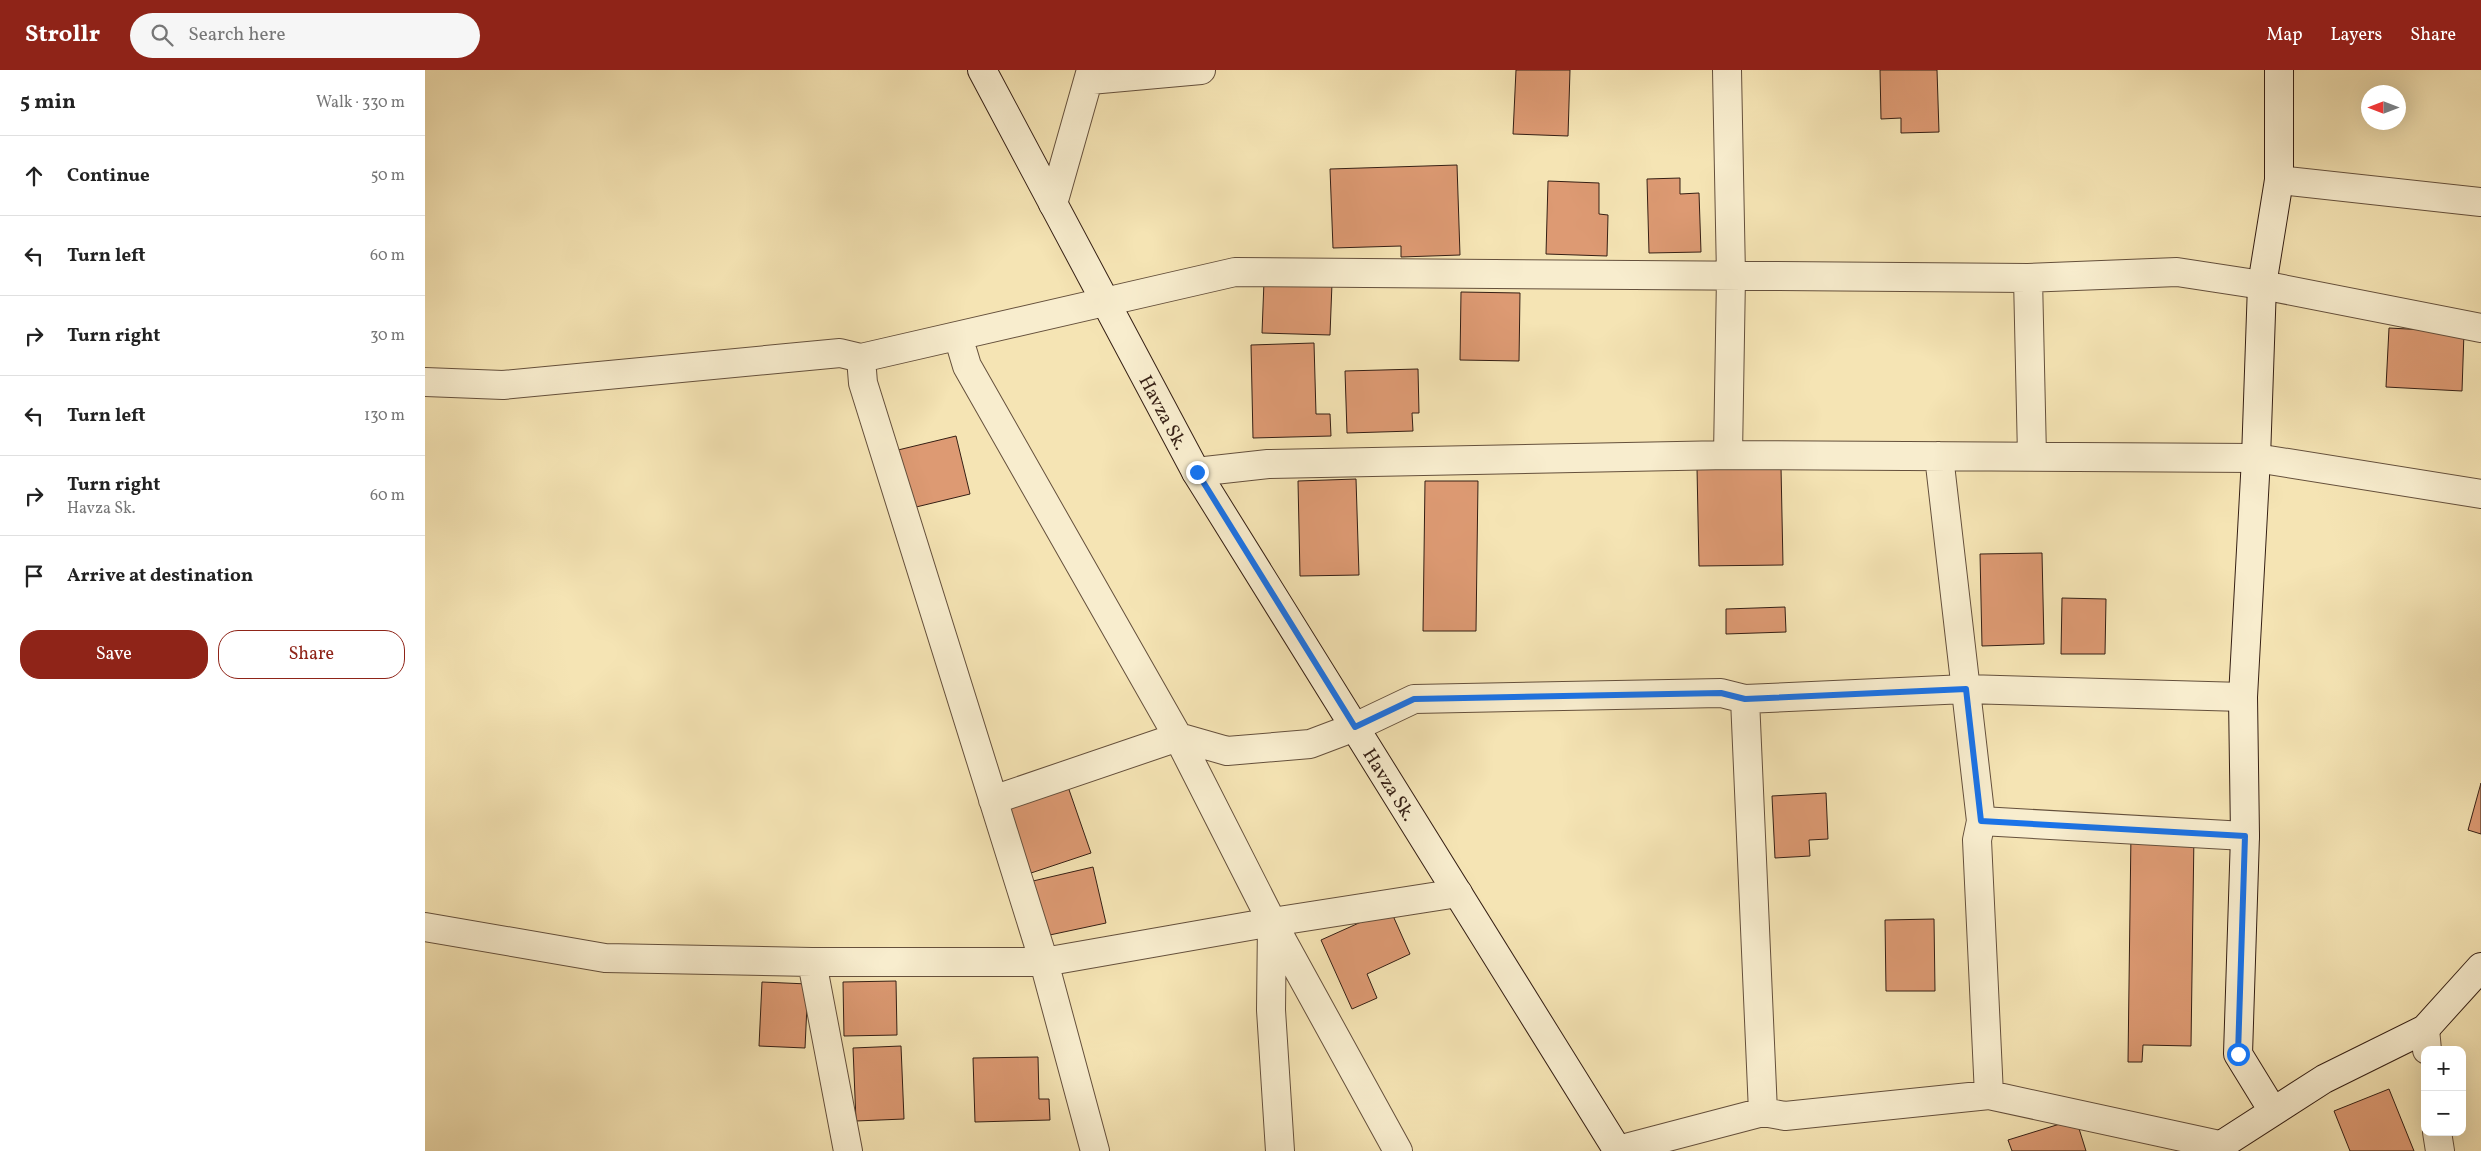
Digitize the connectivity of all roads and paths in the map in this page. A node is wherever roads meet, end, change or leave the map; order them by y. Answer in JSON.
{"nodes":[{"id":1,"x":982,"y":70,"type":"edge"},
{"id":2,"x":1201,"y":70,"type":"edge"},
{"id":3,"x":1727,"y":70,"type":"edge"},
{"id":4,"x":2279,"y":70,"type":"edge"},
{"id":5,"x":1090,"y":75,"type":"edge"},
{"id":6,"x":2279,"y":180,"type":"junction"},
{"id":7,"x":2481,"y":202,"type":"edge"},
{"id":8,"x":1053,"y":204,"type":"junction"},
{"id":9,"x":1731,"y":276,"type":"junction"},
{"id":10,"x":2028,"y":278,"type":"junction"},
{"id":11,"x":2262,"y":285,"type":"junction"},
{"id":12,"x":1105,"y":302,"type":"junction"},
{"id":13,"x":2481,"y":328,"type":"edge"},
{"id":14,"x":959,"y":336,"type":"junction"},
{"id":15,"x":861,"y":358,"type":"junction"},
{"id":16,"x":425,"y":382,"type":"edge"},
{"id":17,"x":1728,"y":455,"type":"junction"},
{"id":18,"x":1939,"y":456,"type":"junction"},
{"id":19,"x":2032,"y":456,"type":"junction"},
{"id":20,"x":2256,"y":458,"type":"junction"},
{"id":21,"x":1197,"y":472,"type":"junction"},
{"id":22,"x":2481,"y":494,"type":"edge"},
{"id":23,"x":1966,"y":689,"type":"junction"},
{"id":24,"x":2243,"y":697,"type":"junction"},
{"id":25,"x":1745,"y":699,"type":"junction"},
{"id":26,"x":1355,"y":727,"type":"junction"},
{"id":27,"x":1178,"y":737,"type":"junction"},
{"id":28,"x":993,"y":800,"type":"junction"},
{"id":29,"x":1981,"y":821,"type":"junction"},
{"id":30,"x":2245,"y":836,"type":"junction"},
{"id":31,"x":1458,"y":893,"type":"junction"},
{"id":32,"x":1272,"y":922,"type":"junction"},
{"id":33,"x":425,"y":927,"type":"edge"},
{"id":34,"x":812,"y":962,"type":"junction"},
{"id":35,"x":1044,"y":962,"type":"junction"},
{"id":36,"x":2481,"y":967,"type":"edge"},
{"id":37,"x":2426,"y":1039,"type":"edge"},
{"id":38,"x":1989,"y":1095,"type":"junction"},
{"id":39,"x":2273,"y":1111,"type":"junction"},
{"id":40,"x":1763,"y":1112,"type":"junction"},
{"id":41,"x":2438,"y":1136,"type":"edge"},
{"id":42,"x":2215,"y":1148,"type":"edge"},
{"id":43,"x":848,"y":1151,"type":"edge"},
{"id":44,"x":1095,"y":1151,"type":"edge"},
{"id":45,"x":1280,"y":1151,"type":"edge"},
{"id":46,"x":1398,"y":1151,"type":"edge"},
{"id":47,"x":1618,"y":1151,"type":"edge"},
{"id":48,"x":2440,"y":1151,"type":"edge"}],
"edges":[{"from":1,"to":8,"type":"street","name":"Havza Sk."},
{"from":2,"to":5,"type":"street"},
{"from":3,"to":9,"type":"street"},
{"from":4,"to":6,"type":"street"},
{"from":5,"to":8,"type":"street"},
{"from":6,"to":7,"type":"street"},
{"from":6,"to":11,"type":"street"},
{"from":8,"to":12,"type":"street","name":"Havza Sk."},
{"from":9,"to":10,"type":"street"},
{"from":9,"to":12,"type":"street"},
{"from":9,"to":17,"type":"street"},
{"from":10,"to":11,"type":"street"},
{"from":10,"to":19,"type":"street"},
{"from":11,"to":13,"type":"street"},
{"from":11,"to":20,"type":"street"},
{"from":12,"to":14,"type":"street"},
{"from":12,"to":21,"type":"street","name":"Havza Sk."},
{"from":14,"to":15,"type":"street"},
{"from":14,"to":27,"type":"street"},
{"from":15,"to":16,"type":"street"},
{"from":15,"to":28,"type":"street"},
{"from":17,"to":18,"type":"street"},
{"from":17,"to":21,"type":"street"},
{"from":18,"to":19,"type":"street"},
{"from":18,"to":23,"type":"street"},
{"from":19,"to":20,"type":"street"},
{"from":20,"to":22,"type":"street"},
{"from":20,"to":24,"type":"street"},
{"from":21,"to":26,"type":"street","name":"Havza Sk."},
{"from":23,"to":24,"type":"street"},
{"from":23,"to":25,"type":"street"},
{"from":23,"to":29,"type":"street"},
{"from":24,"to":30,"type":"street"},
{"from":25,"to":26,"type":"street"},
{"from":25,"to":40,"type":"street"},
{"from":26,"to":27,"type":"street"},
{"from":26,"to":31,"type":"street","name":"Havza Sk."},
{"from":27,"to":28,"type":"street"},
{"from":27,"to":32,"type":"street"},
{"from":28,"to":35,"type":"street"},
{"from":29,"to":30,"type":"street"},
{"from":29,"to":38,"type":"street"},
{"from":30,"to":39,"type":"street"},
{"from":31,"to":32,"type":"street"},
{"from":31,"to":47,"type":"street","name":"Havza Sk."},
{"from":32,"to":35,"type":"street"},
{"from":32,"to":45,"type":"street"},
{"from":32,"to":46,"type":"street"},
{"from":33,"to":34,"type":"street"},
{"from":34,"to":35,"type":"street"},
{"from":34,"to":43,"type":"street"},
{"from":35,"to":44,"type":"street"},
{"from":36,"to":37,"type":"street"},
{"from":37,"to":39,"type":"street"},
{"from":38,"to":40,"type":"street"},
{"from":38,"to":42,"type":"street"},
{"from":39,"to":42,"type":"street"},
{"from":40,"to":47,"type":"street"},
{"from":41,"to":48,"type":"street"}]}
